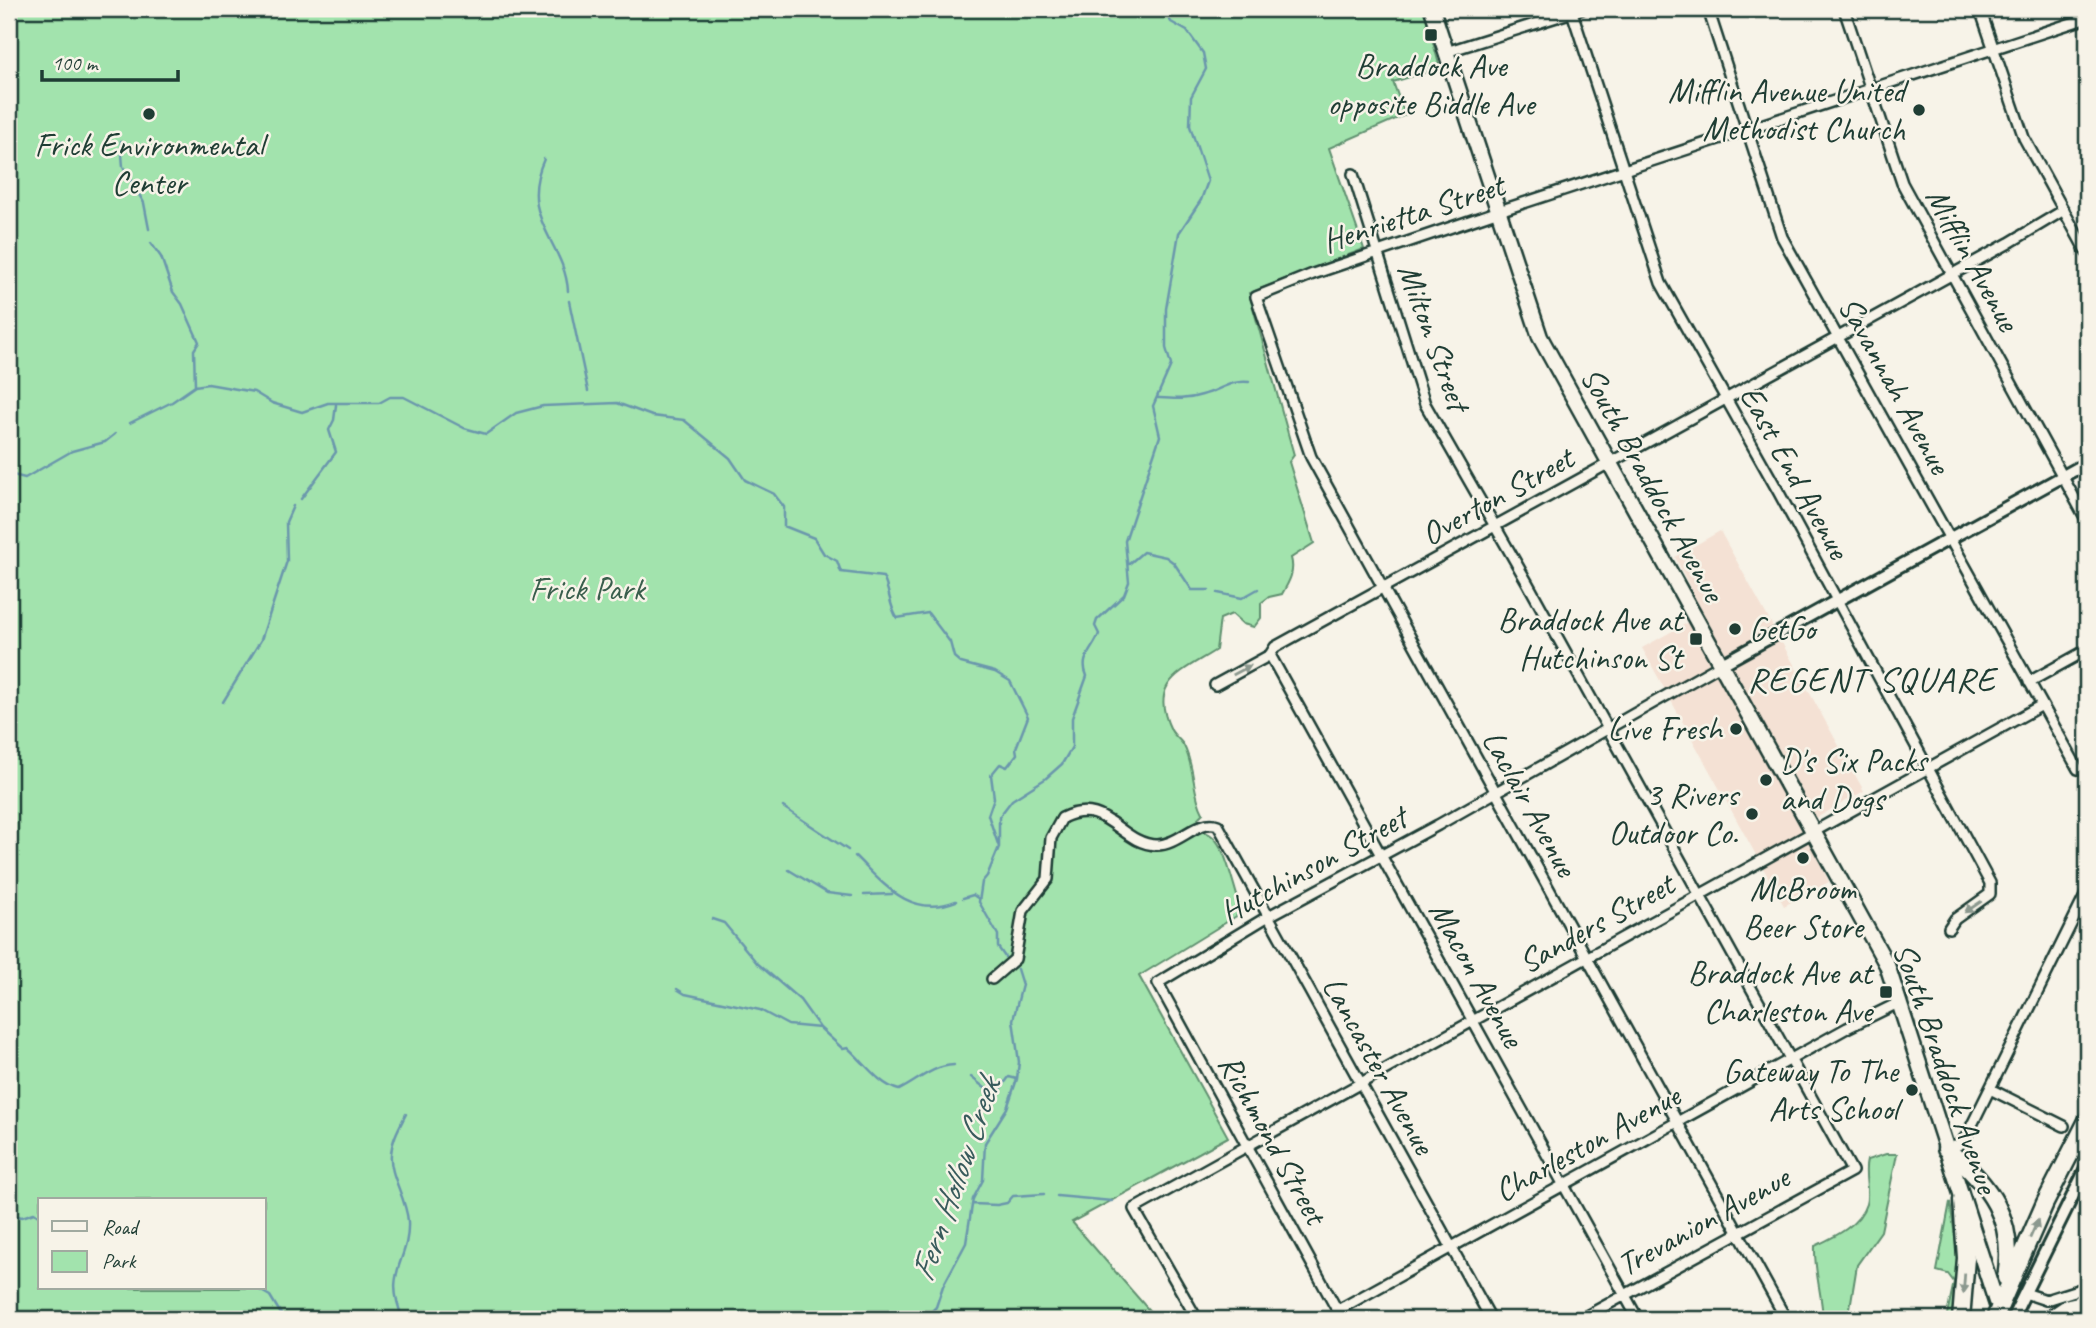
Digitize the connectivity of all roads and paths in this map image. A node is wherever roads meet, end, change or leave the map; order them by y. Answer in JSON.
{"nodes":[{"id":1,"x":1432,"y":9,"type":"edge"},
{"id":2,"x":1708,"y":9,"type":"edge"},
{"id":3,"x":1844,"y":9,"type":"edge"},
{"id":4,"x":1980,"y":9,"type":"edge"},
{"id":5,"x":1575,"y":10,"type":"edge"},
{"id":6,"x":2082,"y":15,"type":"edge"},
{"id":7,"x":1993,"y":48,"type":"junction"},
{"id":8,"x":1446,"y":52,"type":"junction"},
{"id":9,"x":1870,"y":89,"type":"junction"},
{"id":10,"x":1748,"y":130,"type":"junction"},
{"id":11,"x":1625,"y":171,"type":"junction"},
{"id":12,"x":1353,"y":174,"type":"dead end"},
{"id":13,"x":2064,"y":210,"type":"junction"},
{"id":14,"x":1499,"y":211,"type":"junction"},
{"id":15,"x":2087,"y":253,"type":"edge"},
{"id":16,"x":1376,"y":254,"type":"junction"},
{"id":17,"x":1950,"y":274,"type":"junction"},
{"id":18,"x":1255,"y":300,"type":"joint"},
{"id":19,"x":1838,"y":335,"type":"junction"},
{"id":20,"x":1725,"y":399,"type":"junction"},
{"id":21,"x":1610,"y":463,"type":"junction"},
{"id":22,"x":2087,"y":463,"type":"edge"},
{"id":23,"x":2064,"y":475,"type":"junction"},
{"id":24,"x":2087,"y":521,"type":"edge"},
{"id":25,"x":1495,"y":526,"type":"junction"},
{"id":26,"x":1950,"y":539,"type":"junction"},
{"id":27,"x":1381,"y":589,"type":"junction"},
{"id":28,"x":1836,"y":602,"type":"junction"},
{"id":29,"x":1270,"y":649,"type":"junction"},
{"id":30,"x":2087,"y":650,"type":"edge"},
{"id":31,"x":1722,"y":664,"type":"junction"},
{"id":32,"x":2029,"y":681,"type":"junction"},
{"id":33,"x":1215,"y":685,"type":"dead end"},
{"id":34,"x":2042,"y":705,"type":"junction"},
{"id":35,"x":1608,"y":730,"type":"junction"},
{"id":36,"x":1928,"y":768,"type":"junction"},
{"id":37,"x":2078,"y":769,"type":"dead end"},
{"id":38,"x":1494,"y":792,"type":"junction"},
{"id":39,"x":1814,"y":831,"type":"junction"},
{"id":40,"x":1381,"y":855,"type":"junction"},
{"id":41,"x":2087,"y":892,"type":"edge"},
{"id":42,"x":1700,"y":895,"type":"junction"},
{"id":43,"x":1267,"y":917,"type":"junction"},
{"id":44,"x":1949,"y":928,"type":"dead end"},
{"id":45,"x":1586,"y":959,"type":"junction"},
{"id":46,"x":992,"y":979,"type":"dead end"},
{"id":47,"x":1158,"y":983,"type":"joint"},
{"id":48,"x":1898,"y":1003,"type":"junction"},
{"id":49,"x":1473,"y":1021,"type":"junction"},
{"id":50,"x":1790,"y":1059,"type":"junction"},
{"id":51,"x":1359,"y":1084,"type":"junction"},
{"id":52,"x":1990,"y":1089,"type":"junction"},
{"id":53,"x":2087,"y":1121,"type":"edge"},
{"id":54,"x":1677,"y":1122,"type":"junction"},
{"id":55,"x":2064,"y":1126,"type":"dead end"},
{"id":56,"x":1247,"y":1146,"type":"junction"},
{"id":57,"x":1946,"y":1149,"type":"junction"},
{"id":58,"x":2087,"y":1167,"type":"edge"},
{"id":59,"x":1564,"y":1185,"type":"junction"},
{"id":60,"x":1962,"y":1200,"type":"junction"},
{"id":61,"x":1738,"y":1232,"type":"junction"},
{"id":62,"x":1451,"y":1248,"type":"junction"},
{"id":63,"x":2087,"y":1287,"type":"edge"},
{"id":64,"x":2005,"y":1288,"type":"junction"},
{"id":65,"x":2025,"y":1293,"type":"junction"},
{"id":66,"x":1624,"y":1294,"type":"junction"},
{"id":67,"x":2087,"y":1303,"type":"edge"},
{"id":68,"x":1338,"y":1310,"type":"junction"},
{"id":69,"x":1999,"y":1316,"type":"edge"},
{"id":70,"x":1197,"y":1319,"type":"edge"},
{"id":71,"x":1342,"y":1319,"type":"edge"},
{"id":72,"x":1491,"y":1319,"type":"edge"},
{"id":73,"x":1581,"y":1319,"type":"edge"},
{"id":74,"x":1638,"y":1319,"type":"edge"},
{"id":75,"x":1786,"y":1319,"type":"edge"},
{"id":76,"x":1961,"y":1319,"type":"edge"},
{"id":77,"x":2012,"y":1319,"type":"edge"},
{"id":78,"x":2052,"y":1319,"type":"edge"}],
"edges":[{"from":1,"to":8,"type":"main road","name":"South Braddock Avenue"},
{"from":2,"to":10,"type":"street","name":"Savannah Avenue"},
{"from":3,"to":9,"type":"street","name":"Mifflin Avenue"},
{"from":4,"to":7,"type":"street"},
{"from":5,"to":8,"type":"street"},
{"from":5,"to":11,"type":"street","name":"East End Avenue"},
{"from":6,"to":7,"type":"street","name":"Henrietta Street"},
{"from":7,"to":9,"type":"street","name":"Henrietta Street"},
{"from":7,"to":13,"type":"street"},
{"from":8,"to":14,"type":"main road","name":"South Braddock Avenue"},
{"from":9,"to":10,"type":"street","name":"Henrietta Street"},
{"from":9,"to":17,"type":"street","name":"Mifflin Avenue"},
{"from":10,"to":11,"type":"street","name":"Henrietta Street"},
{"from":10,"to":19,"type":"street","name":"Savannah Avenue"},
{"from":11,"to":14,"type":"street","name":"Henrietta Street"},
{"from":11,"to":20,"type":"street","name":"East End Avenue"},
{"from":12,"to":16,"type":"street","name":"Milton Street"},
{"from":13,"to":15,"type":"street"},
{"from":13,"to":17,"type":"street","name":"Overton Street"},
{"from":14,"to":16,"type":"street","name":"Henrietta Street"},
{"from":14,"to":21,"type":"main road","name":"South Braddock Avenue"},
{"from":16,"to":18,"type":"street","name":"Henrietta Street"},
{"from":16,"to":25,"type":"street","name":"Milton Street"},
{"from":17,"to":19,"type":"street","name":"Overton Street"},
{"from":17,"to":23,"type":"street","name":"Mifflin Avenue"},
{"from":18,"to":27,"type":"street","name":"Laclair Avenue"},
{"from":19,"to":20,"type":"street","name":"Overton Street"},
{"from":19,"to":26,"type":"street","name":"Savannah Avenue"},
{"from":20,"to":21,"type":"street","name":"Overton Street"},
{"from":20,"to":28,"type":"street","name":"East End Avenue"},
{"from":21,"to":25,"type":"street","name":"Overton Street"},
{"from":21,"to":31,"type":"main road","name":"South Braddock Avenue"},
{"from":22,"to":23,"type":"street"},
{"from":23,"to":24,"type":"street","name":"Mifflin Avenue"},
{"from":23,"to":26,"type":"street"},
{"from":25,"to":27,"type":"street","name":"Overton Street"},
{"from":25,"to":35,"type":"street","name":"Milton Street"},
{"from":26,"to":28,"type":"street"},
{"from":26,"to":32,"type":"street","name":"Savannah Avenue"},
{"from":27,"to":29,"type":"street","name":"Overton Street"},
{"from":27,"to":38,"type":"street","name":"Laclair Avenue"},
{"from":28,"to":31,"type":"street"},
{"from":28,"to":36,"type":"street","name":"East End Avenue"},
{"from":33,"to":29,"type":"street","name":"Overton Street","one_way":true},
{"from":29,"to":40,"type":"street","name":"Macon Avenue"},
{"from":30,"to":32,"type":"street"},
{"from":31,"to":35,"type":"street","name":"Hutchinson Street"},
{"from":31,"to":39,"type":"main road","name":"South Braddock Avenue"},
{"from":32,"to":34,"type":"street","name":"Savannah Avenue"},
{"from":34,"to":36,"type":"street","name":"Sanders Street"},
{"from":34,"to":37,"type":"street","name":"Savannah Avenue"},
{"from":35,"to":38,"type":"street","name":"Hutchinson Street"},
{"from":35,"to":42,"type":"street"},
{"from":36,"to":39,"type":"street","name":"Sanders Street"},
{"from":36,"to":44,"type":"street","name":"East End Avenue","one_way":true},
{"from":38,"to":40,"type":"street","name":"Hutchinson Street"},
{"from":38,"to":45,"type":"street","name":"Laclair Avenue"},
{"from":39,"to":42,"type":"street","name":"Sanders Street"},
{"from":39,"to":48,"type":"main road","name":"South Braddock Avenue"},
{"from":40,"to":43,"type":"street","name":"Hutchinson Street"},
{"from":40,"to":49,"type":"street","name":"Macon Avenue"},
{"from":41,"to":52,"type":"street"},
{"from":42,"to":45,"type":"street","name":"Sanders Street"},
{"from":42,"to":50,"type":"street"},
{"from":43,"to":46,"type":"street","name":"Lancaster Avenue"},
{"from":43,"to":47,"type":"street","name":"Hutchinson Street"},
{"from":43,"to":51,"type":"street","name":"Lancaster Avenue"},
{"from":45,"to":49,"type":"street","name":"Sanders Street"},
{"from":45,"to":54,"type":"street","name":"Laclair Avenue"},
{"from":47,"to":56,"type":"street","name":"Richmond Street"},
{"from":48,"to":50,"type":"street","name":"Charleston Avenue"},
{"from":48,"to":57,"type":"main road","name":"South Braddock Avenue"},
{"from":49,"to":51,"type":"street","name":"Sanders Street"},
{"from":49,"to":59,"type":"street","name":"Macon Avenue"},
{"from":50,"to":54,"type":"street","name":"Charleston Avenue"},
{"from":50,"to":61,"type":"street","name":"Trevanion Avenue"},
{"from":51,"to":56,"type":"street","name":"Sanders Street"},
{"from":51,"to":62,"type":"street","name":"Lancaster Avenue"},
{"from":52,"to":55,"type":"street"},
{"from":52,"to":57,"type":"street"},
{"from":64,"to":53,"type":"highway","one_way":true},
{"from":54,"to":59,"type":"street","name":"Charleston Avenue"},
{"from":54,"to":61,"type":"street","name":"Laclair Avenue"},
{"from":56,"to":68,"type":"street","name":"Richmond Street"},
{"from":56,"to":70,"type":"street","name":"Sanders Street"},
{"from":57,"to":60,"type":"main road","name":"South Braddock Avenue"},
{"from":57,"to":64,"type":"highway"},
{"from":58,"to":65,"type":"street"},
{"from":59,"to":62,"type":"street","name":"Charleston Avenue"},
{"from":59,"to":66,"type":"street","name":"Macon Avenue"},
{"from":60,"to":69,"type":"main road","name":"South Braddock Avenue"},
{"from":60,"to":76,"type":"highway","one_way":true},
{"from":61,"to":66,"type":"street","name":"Trevanion Avenue"},
{"from":61,"to":75,"type":"street","name":"Laclair Avenue"},
{"from":62,"to":68,"type":"street","name":"Charleston Avenue"},
{"from":62,"to":72,"type":"street","name":"Lancaster Avenue"},
{"from":63,"to":65,"type":"street"},
{"from":64,"to":69,"type":"highway"},
{"from":65,"to":77,"type":"street"},
{"from":66,"to":73,"type":"street","name":"Trevanion Avenue"},
{"from":66,"to":74,"type":"street","name":"Macon Avenue"},
{"from":67,"to":78,"type":"highway"},
{"from":68,"to":71,"type":"street","name":"Richmond Street"}]}
